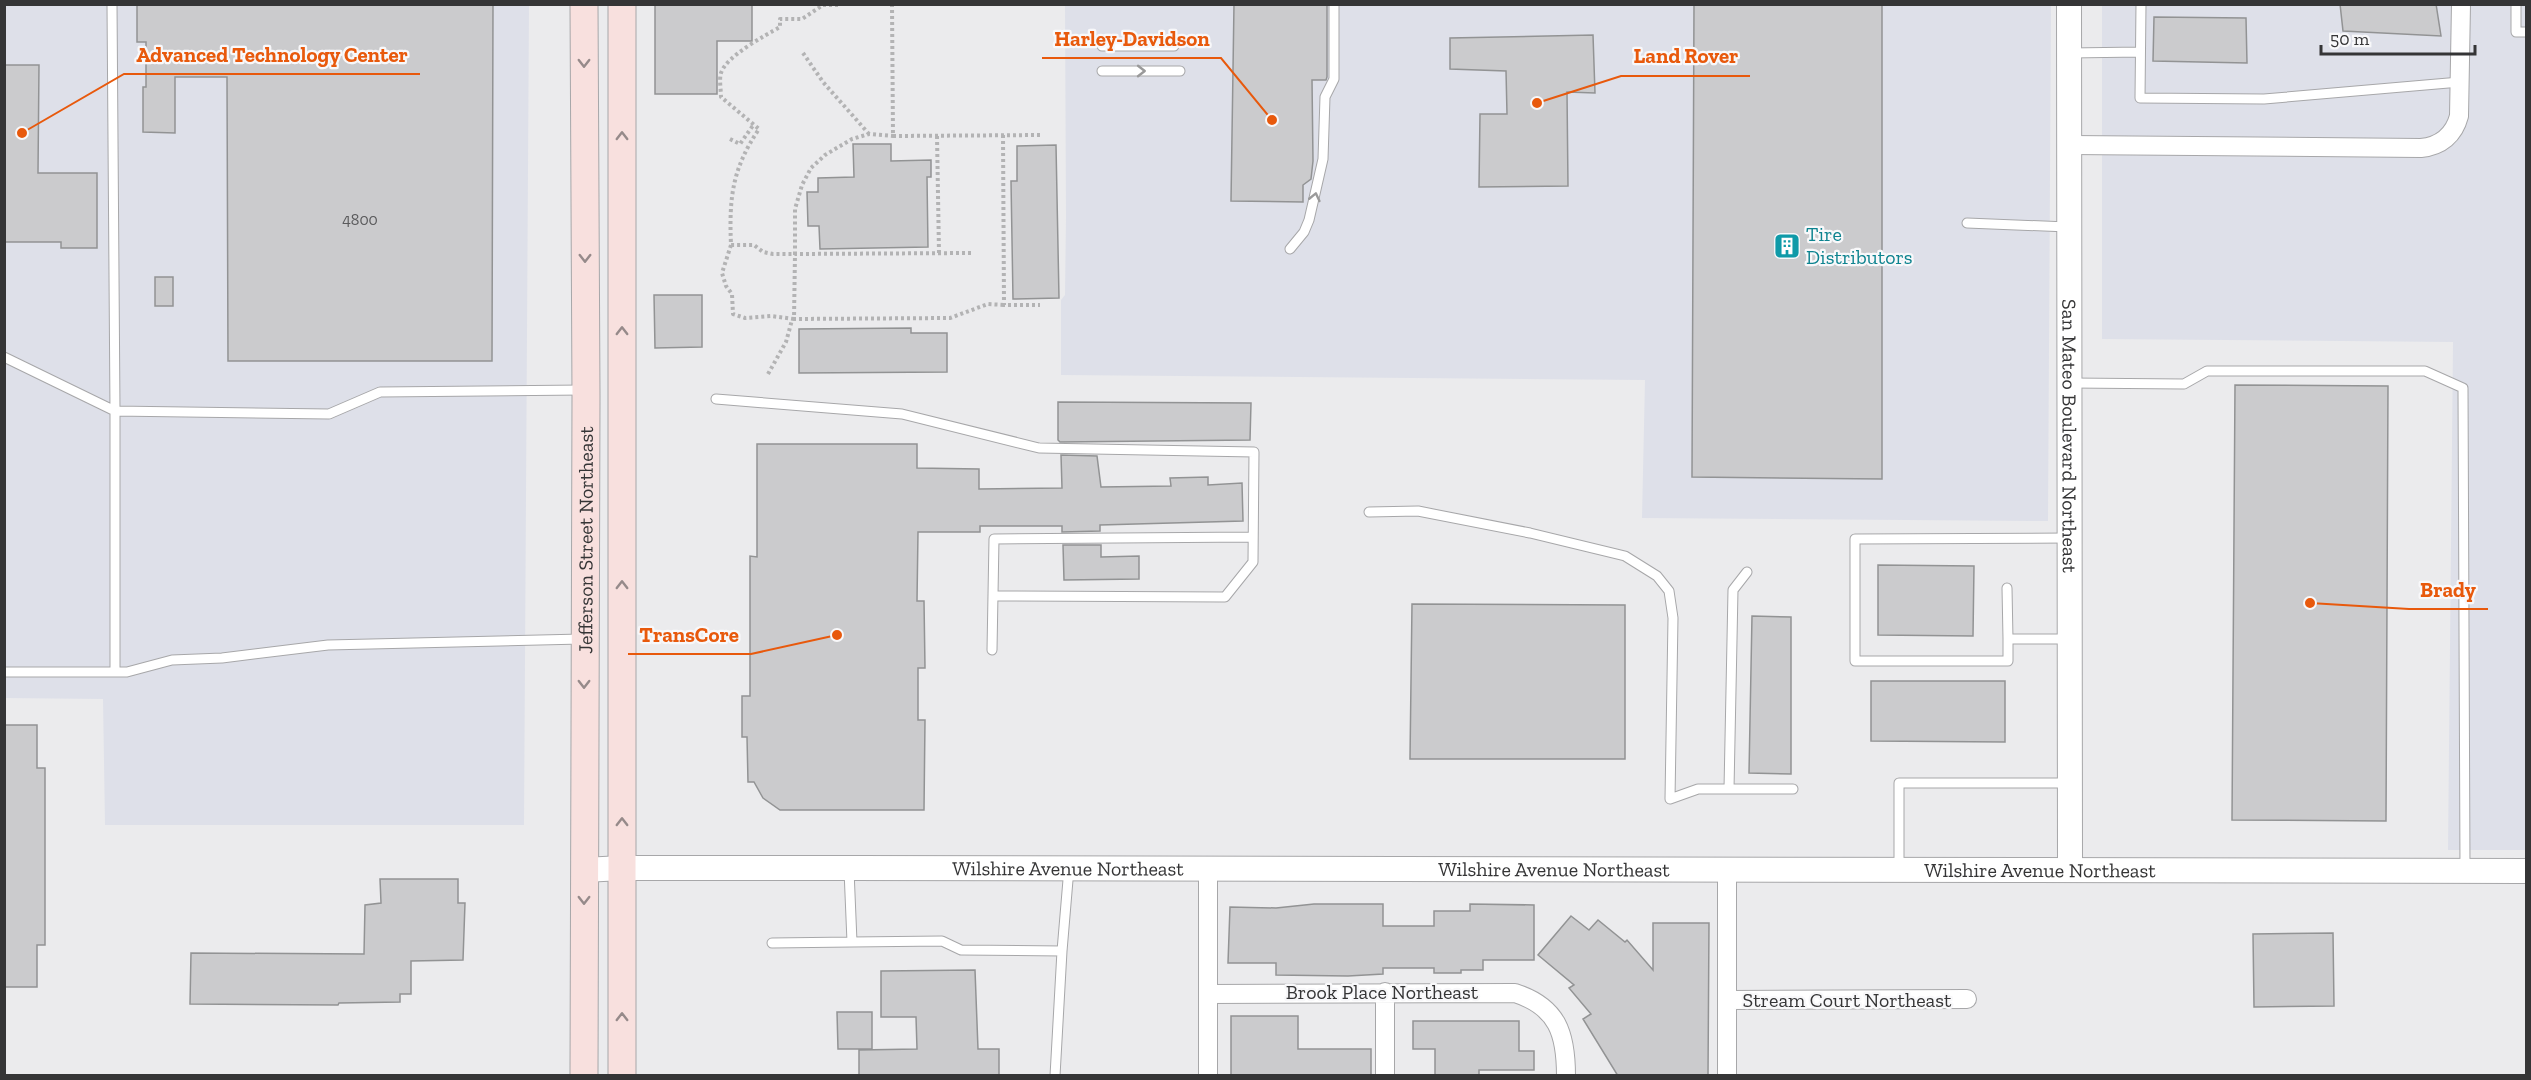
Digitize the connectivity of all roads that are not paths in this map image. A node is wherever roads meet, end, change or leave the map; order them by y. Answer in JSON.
{"nodes":[{"id":1,"x":112,"y":4,"type":"edge"},
{"id":2,"x":584,"y":4,"type":"edge"},
{"id":3,"x":622,"y":4,"type":"edge"},
{"id":4,"x":1334,"y":4,"type":"edge"},
{"id":5,"x":2070,"y":4,"type":"edge"},
{"id":6,"x":2141,"y":4,"type":"edge"},
{"id":7,"x":2461,"y":4,"type":"edge"},
{"id":8,"x":2517,"y":4,"type":"edge"},
{"id":9,"x":2526,"y":32,"type":"edge"},
{"id":10,"x":1102,"y":46,"type":"dead end"},
{"id":11,"x":1174,"y":46,"type":"dead end"},
{"id":12,"x":2140,"y":52,"type":"junction"},
{"id":13,"x":2070,"y":53,"type":"junction"},
{"id":14,"x":1179,"y":70,"type":"dead end"},
{"id":15,"x":1102,"y":71,"type":"dead end"},
{"id":16,"x":2460,"y":82,"type":"junction"},
{"id":17,"x":2070,"y":145,"type":"junction"},
{"id":18,"x":1967,"y":223,"type":"dead end"},
{"id":19,"x":2071,"y":227,"type":"junction"},
{"id":20,"x":1290,"y":249,"type":"dead end"},
{"id":21,"x":4,"y":357,"type":"edge"},
{"id":22,"x":2071,"y":383,"type":"junction"},
{"id":23,"x":586,"y":390,"type":"junction"},
{"id":24,"x":716,"y":399,"type":"dead end"},
{"id":25,"x":115,"y":411,"type":"junction"},
{"id":26,"x":1370,"y":512,"type":"dead end"},
{"id":27,"x":1253,"y":537,"type":"junction"},
{"id":28,"x":2071,"y":538,"type":"junction"},
{"id":29,"x":1747,"y":572,"type":"dead end"},
{"id":30,"x":2007,"y":588,"type":"dead end"},
{"id":31,"x":993,"y":596,"type":"junction"},
{"id":32,"x":585,"y":639,"type":"junction"},
{"id":33,"x":2008,"y":639,"type":"junction"},
{"id":34,"x":2071,"y":639,"type":"junction"},
{"id":35,"x":992,"y":650,"type":"dead end"},
{"id":36,"x":4,"y":672,"type":"edge"},
{"id":37,"x":115,"y":672,"type":"junction"},
{"id":38,"x":2070,"y":783,"type":"junction"},
{"id":39,"x":1729,"y":789,"type":"junction"},
{"id":40,"x":1793,"y":789,"type":"dead end"},
{"id":41,"x":622,"y":868,"type":"junction"},
{"id":42,"x":849,"y":868,"type":"junction"},
{"id":43,"x":1069,"y":868,"type":"junction"},
{"id":44,"x":1208,"y":868,"type":"junction"},
{"id":45,"x":1727,"y":869,"type":"junction"},
{"id":46,"x":1899,"y":869,"type":"junction"},
{"id":47,"x":2070,"y":869,"type":"junction"},
{"id":48,"x":584,"y":870,"type":"junction"},
{"id":49,"x":2465,"y":871,"type":"junction"},
{"id":50,"x":2526,"y":871,"type":"edge"},
{"id":51,"x":852,"y":942,"type":"junction"},
{"id":52,"x":772,"y":943,"type":"dead end"},
{"id":53,"x":1062,"y":951,"type":"junction"},
{"id":54,"x":1385,"y":992,"type":"junction"},
{"id":55,"x":1208,"y":994,"type":"junction"},
{"id":56,"x":1967,"y":999,"type":"dead end"},
{"id":57,"x":1727,"y":1000,"type":"junction"},
{"id":58,"x":584,"y":1076,"type":"edge"},
{"id":59,"x":622,"y":1076,"type":"edge"},
{"id":60,"x":1055,"y":1076,"type":"edge"},
{"id":61,"x":1208,"y":1076,"type":"edge"},
{"id":62,"x":1385,"y":1076,"type":"edge"},
{"id":63,"x":1566,"y":1076,"type":"edge"},
{"id":64,"x":1727,"y":1076,"type":"edge"}],
"edges":[{"from":1,"to":25,"type":"lane"},
{"from":2,"to":23,"type":"main road","name":"Jefferson Street Northeast","one_way":true},
{"from":41,"to":3,"type":"main road","name":"Jefferson Street Northeast","one_way":true},
{"from":20,"to":4,"type":"lane","one_way":true},
{"from":5,"to":13,"type":"street","name":"San Mateo Boulevard Northeast"},
{"from":6,"to":12,"type":"lane"},
{"from":7,"to":16,"type":"street"},
{"from":8,"to":9,"type":"lane"},
{"from":10,"to":11,"type":"lane"},
{"from":12,"to":13,"type":"lane"},
{"from":12,"to":16,"type":"lane"},
{"from":13,"to":17,"type":"street","name":"San Mateo Boulevard Northeast"},
{"from":15,"to":14,"type":"lane","one_way":true},
{"from":16,"to":17,"type":"street"},
{"from":17,"to":19,"type":"street","name":"San Mateo Boulevard Northeast"},
{"from":18,"to":19,"type":"lane"},
{"from":19,"to":22,"type":"street","name":"San Mateo Boulevard Northeast"},
{"from":21,"to":25,"type":"lane"},
{"from":22,"to":28,"type":"street","name":"San Mateo Boulevard Northeast"},
{"from":22,"to":49,"type":"lane"},
{"from":23,"to":25,"type":"lane"},
{"from":23,"to":32,"type":"main road","name":"Jefferson Street Northeast"},
{"from":24,"to":27,"type":"lane"},
{"from":25,"to":37,"type":"lane"},
{"from":26,"to":39,"type":"lane"},
{"from":27,"to":31,"type":"lane"},
{"from":27,"to":31,"type":"lane"},
{"from":28,"to":33,"type":"lane"},
{"from":28,"to":34,"type":"street","name":"San Mateo Boulevard Northeast"},
{"from":29,"to":39,"type":"lane"},
{"from":30,"to":33,"type":"lane"},
{"from":31,"to":35,"type":"lane"},
{"from":32,"to":37,"type":"lane"},
{"from":32,"to":48,"type":"main road","name":"Jefferson Street Northeast","one_way":true},
{"from":33,"to":34,"type":"lane"},
{"from":34,"to":38,"type":"street","name":"San Mateo Boulevard Northeast"},
{"from":36,"to":37,"type":"lane"},
{"from":38,"to":46,"type":"lane"},
{"from":38,"to":47,"type":"street","name":"San Mateo Boulevard Northeast"},
{"from":39,"to":40,"type":"lane"},
{"from":41,"to":42,"type":"street","name":"Wilshire Avenue Northeast"},
{"from":41,"to":48,"type":"street","name":"Wilshire Avenue Northeast"},
{"from":59,"to":41,"type":"main road","name":"Jefferson Street Northeast","one_way":true},
{"from":42,"to":43,"type":"street","name":"Wilshire Avenue Northeast"},
{"from":42,"to":51,"type":"lane"},
{"from":43,"to":44,"type":"street","name":"Wilshire Avenue Northeast"},
{"from":43,"to":53,"type":"lane"},
{"from":44,"to":45,"type":"street","name":"Wilshire Avenue Northeast"},
{"from":44,"to":55,"type":"street"},
{"from":45,"to":46,"type":"street","name":"Wilshire Avenue Northeast"},
{"from":45,"to":57,"type":"street"},
{"from":46,"to":47,"type":"street","name":"Wilshire Avenue Northeast"},
{"from":47,"to":49,"type":"street","name":"Wilshire Avenue Northeast"},
{"from":48,"to":58,"type":"main road","name":"Jefferson Street Northeast","one_way":true},
{"from":49,"to":50,"type":"street","name":"Wilshire Avenue Northeast"},
{"from":51,"to":52,"type":"lane"},
{"from":51,"to":53,"type":"lane"},
{"from":53,"to":60,"type":"lane"},
{"from":54,"to":55,"type":"street","name":"Brook Place Northeast"},
{"from":54,"to":62,"type":"street"},
{"from":54,"to":63,"type":"street","name":"Brook Place Northeast"},
{"from":55,"to":61,"type":"street"},
{"from":56,"to":57,"type":"street","name":"Stream Court Northeast"},
{"from":57,"to":64,"type":"street"}]}
